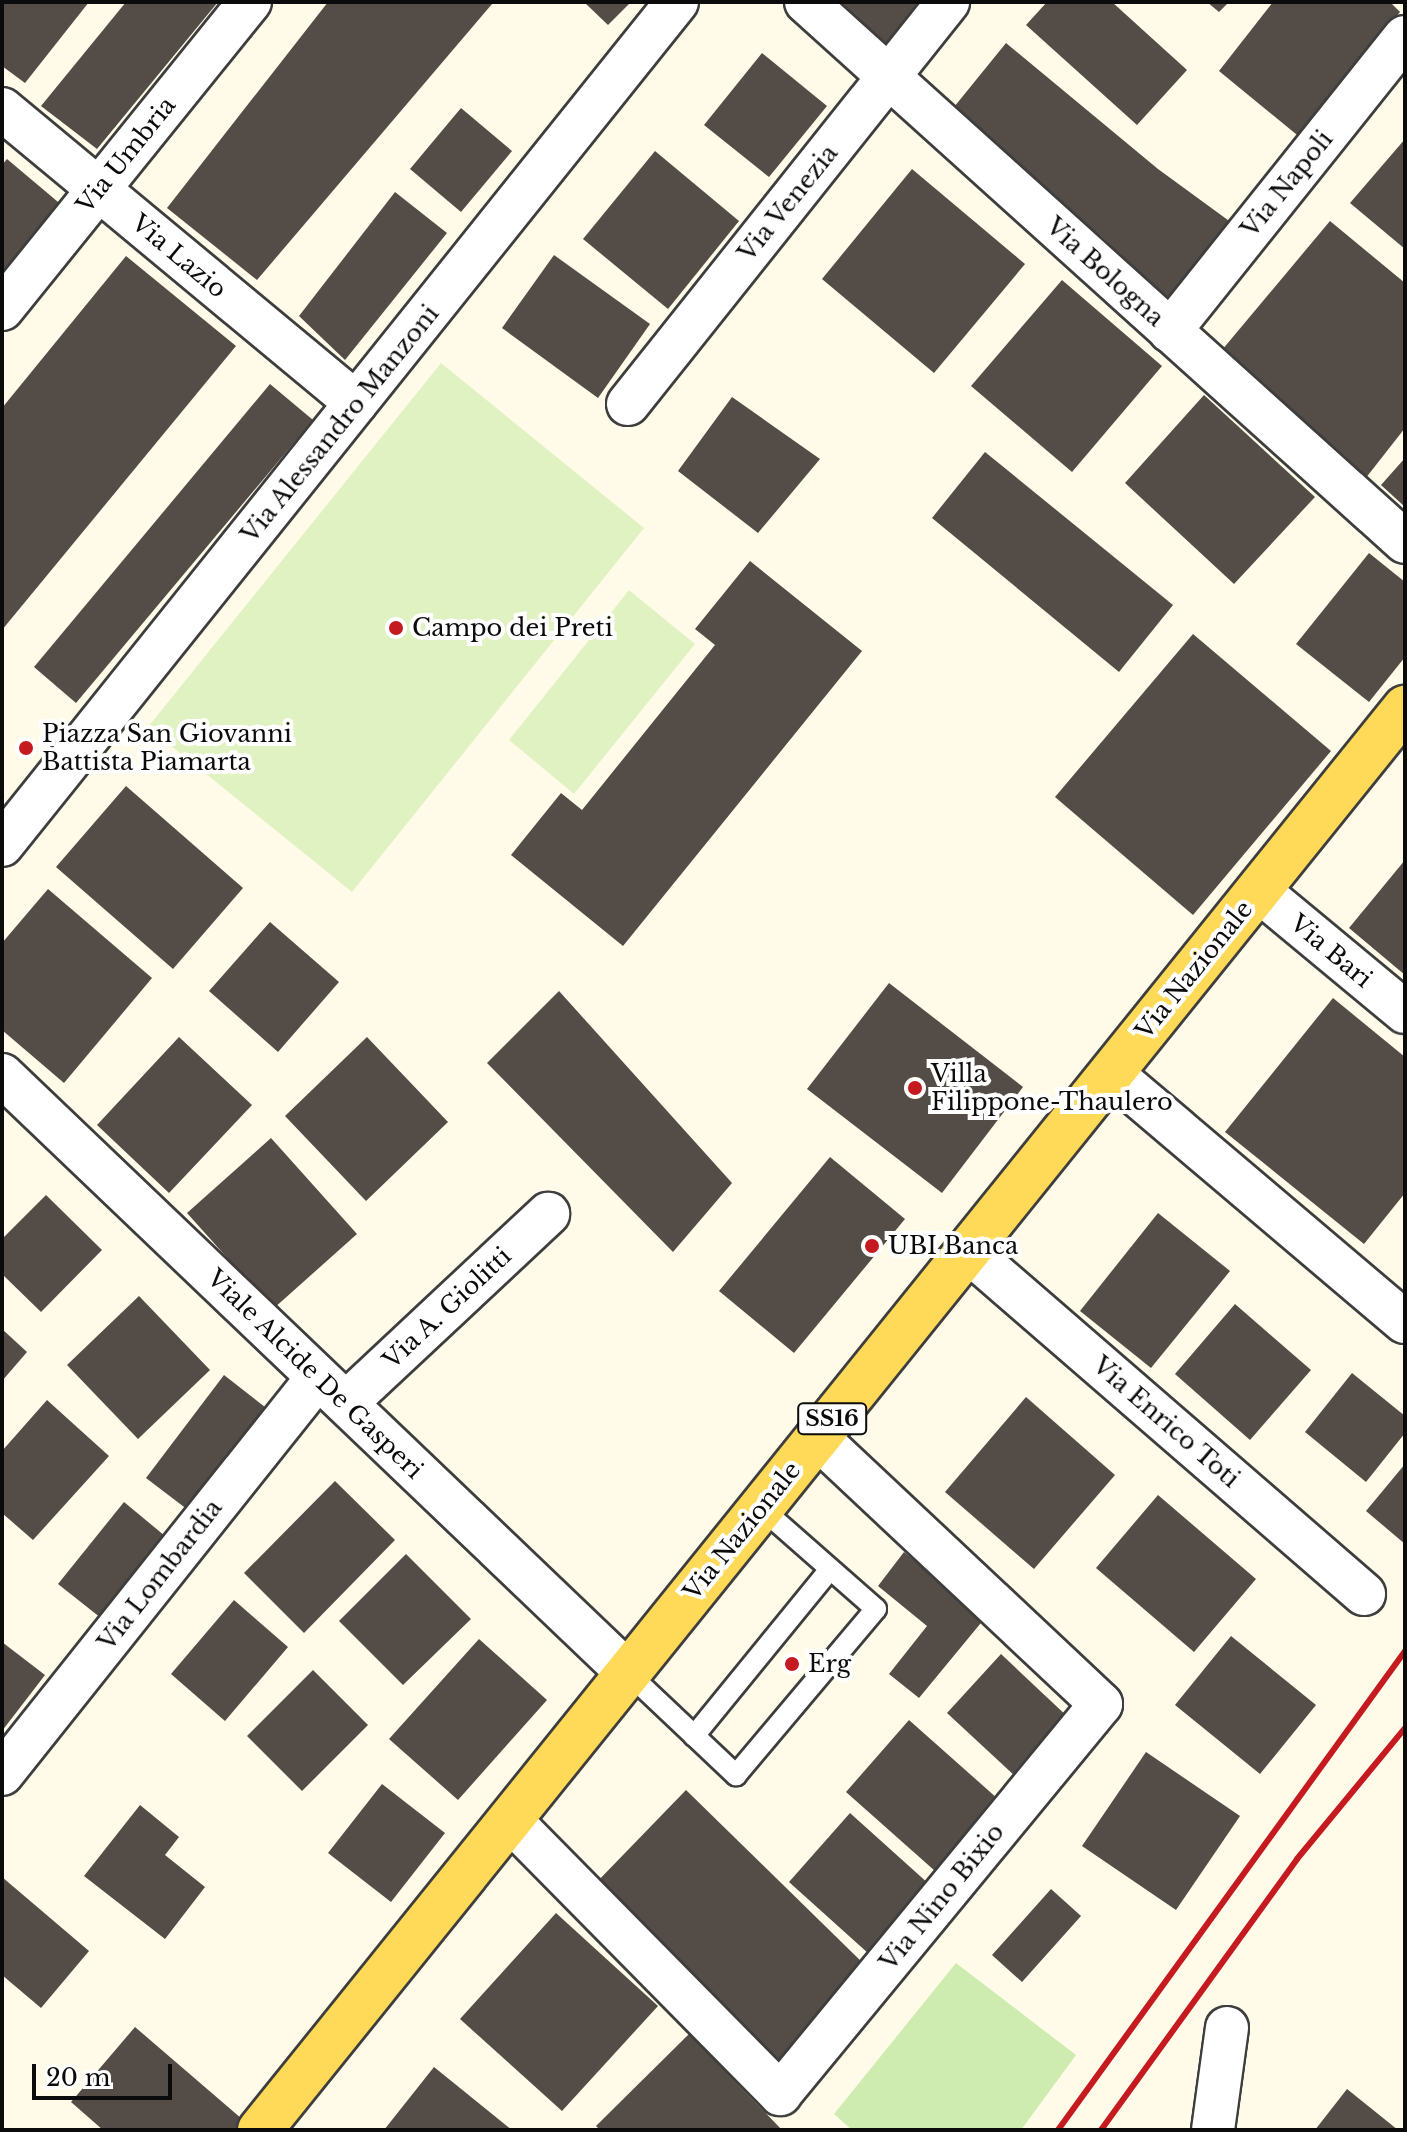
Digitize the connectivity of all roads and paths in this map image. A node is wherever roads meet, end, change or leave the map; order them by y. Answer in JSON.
{"nodes":[{"id":1,"x":250,"y":2,"type":"edge"},
{"id":2,"x":677,"y":2,"type":"edge"},
{"id":3,"x":806,"y":2,"type":"edge"},
{"id":4,"x":948,"y":2,"type":"edge"},
{"id":5,"x":1405,"y":37,"type":"edge"},
{"id":6,"x":889,"y":77,"type":"junction"},
{"id":7,"x":2,"y":109,"type":"edge"},
{"id":8,"x":99,"y":189,"type":"junction"},
{"id":9,"x":2,"y":309,"type":"edge"},
{"id":10,"x":1170,"y":331,"type":"junction"},
{"id":11,"x":356,"y":403,"type":"junction"},
{"id":12,"x":628,"y":404,"type":"dead end"},
{"id":13,"x":1405,"y":542,"type":"edge"},
{"id":14,"x":1405,"y":708,"type":"edge"},
{"id":15,"x":2,"y":845,"type":"edge"},
{"id":16,"x":1258,"y":890,"type":"junction"},
{"id":17,"x":1405,"y":1012,"type":"edge"},
{"id":18,"x":1111,"y":1073,"type":"junction"},
{"id":19,"x":9,"y":1097,"type":"edge"},
{"id":20,"x":548,"y":1214,"type":"dead end"},
{"id":21,"x":968,"y":1251,"type":"junction"},
{"id":22,"x":1405,"y":1322,"type":"edge"},
{"id":23,"x":332,"y":1390,"type":"junction"},
{"id":24,"x":817,"y":1437,"type":"junction"},
{"id":25,"x":761,"y":1508,"type":"junction"},
{"id":26,"x":830,"y":1569,"type":"junction"},
{"id":27,"x":1364,"y":1594,"type":"dead end"},
{"id":28,"x":628,"y":1673,"type":"junction"},
{"id":29,"x":694,"y":1736,"type":"junction"},
{"id":30,"x":2,"y":1774,"type":"edge"},
{"id":31,"x":510,"y":1820,"type":"junction"},
{"id":32,"x":1227,"y":2028,"type":"dead end"},
{"id":33,"x":260,"y":2130,"type":"edge"},
{"id":34,"x":1213,"y":2130,"type":"edge"}],
"edges":[{"from":1,"to":8,"type":"street","name":"Via Umbria"},
{"from":2,"to":11,"type":"street","name":"Via Alessandro Manzoni"},
{"from":3,"to":6,"type":"street","name":"Via Bologna"},
{"from":4,"to":6,"type":"street","name":"Via Venezia"},
{"from":5,"to":10,"type":"street","name":"Via Napoli"},
{"from":6,"to":10,"type":"street","name":"Via Bologna"},
{"from":6,"to":12,"type":"street","name":"Via Venezia"},
{"from":7,"to":8,"type":"street","name":"Via Lazio"},
{"from":8,"to":9,"type":"street","name":"Via Umbria"},
{"from":8,"to":11,"type":"street","name":"Via Lazio"},
{"from":10,"to":13,"type":"street","name":"Via Bologna"},
{"from":11,"to":15,"type":"street","name":"Via Alessandro Manzoni"},
{"from":14,"to":16,"type":"main road","name":"Via Nazionale","number":"SS16"},
{"from":16,"to":17,"type":"street","name":"Via Bari"},
{"from":16,"to":18,"type":"main road","name":"Via Nazionale","number":"SS16"},
{"from":18,"to":21,"type":"main road","name":"Via Nazionale","number":"SS16"},
{"from":18,"to":22,"type":"street"},
{"from":19,"to":23,"type":"street","name":"Viale Alcide De Gasperi"},
{"from":20,"to":23,"type":"street","name":"Via A. Giolitti"},
{"from":21,"to":24,"type":"main road","name":"Via Nazionale","number":"SS16"},
{"from":21,"to":27,"type":"street","name":"Via Enrico Toti"},
{"from":23,"to":28,"type":"street","name":"Viale Alcide De Gasperi"},
{"from":23,"to":30,"type":"street","name":"Via Lombardia"},
{"from":24,"to":25,"type":"main road","name":"Via Nazionale","number":"SS16"},
{"from":24,"to":31,"type":"street","name":"Via Nino Bixio"},
{"from":25,"to":26,"type":"lane"},
{"from":25,"to":28,"type":"main road","name":"Via Nazionale","number":"SS16"},
{"from":26,"to":29,"type":"lane"},
{"from":26,"to":29,"type":"lane"},
{"from":28,"to":29,"type":"lane"},
{"from":28,"to":31,"type":"main road","name":"Via Nazionale","number":"SS16"},
{"from":31,"to":33,"type":"main road","name":"Via Nazionale","number":"SS16"},
{"from":32,"to":34,"type":"street"}]}
